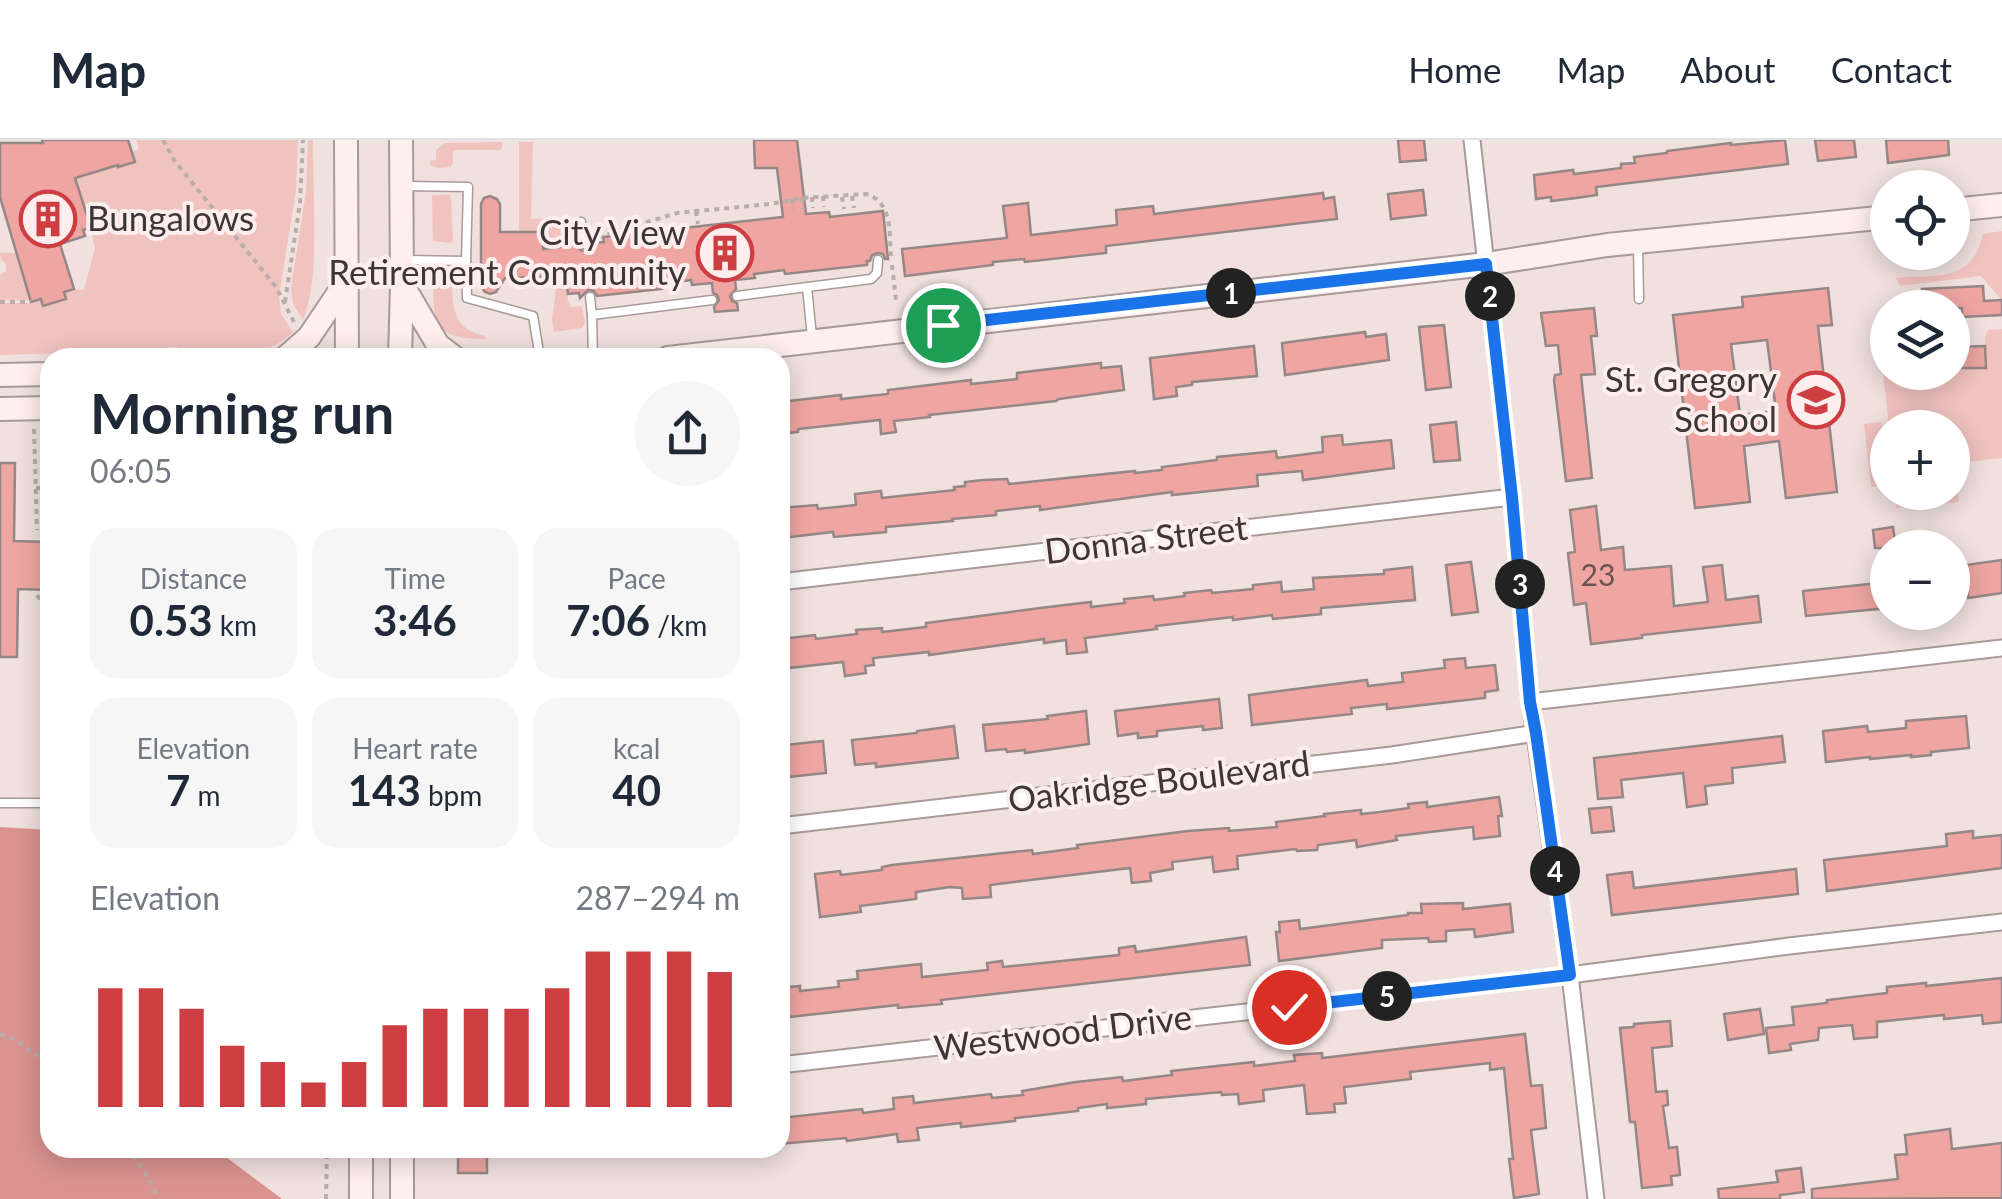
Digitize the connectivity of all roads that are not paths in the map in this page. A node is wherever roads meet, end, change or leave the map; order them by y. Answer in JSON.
{"nodes":[{"id":1,"x":346,"y":140,"type":"edge"},
{"id":2,"x":401,"y":140,"type":"edge"},
{"id":3,"x":1472,"y":140,"type":"edge"},
{"id":4,"x":402,"y":186,"type":"junction"},
{"id":5,"x":2002,"y":205,"type":"edge"},
{"id":6,"x":1970,"y":208,"type":"edge"},
{"id":7,"x":1870,"y":218,"type":"edge"},
{"id":8,"x":581,"y":222,"type":"dead end"},
{"id":9,"x":584,"y":242,"type":"road end"},
{"id":10,"x":1637,"y":242,"type":"junction"},
{"id":11,"x":402,"y":260,"type":"junction"},
{"id":12,"x":878,"y":260,"type":"dead end"},
{"id":13,"x":466,"y":261,"type":"junction"},
{"id":14,"x":1486,"y":264,"type":"junction"},
{"id":15,"x":346,"y":282,"type":"junction"},
{"id":16,"x":402,"y":284,"type":"junction"},
{"id":17,"x":807,"y":287,"type":"junction"},
{"id":18,"x":738,"y":296,"type":"dead end"},
{"id":19,"x":590,"y":297,"type":"dead end"},
{"id":20,"x":1639,"y":299,"type":"dead end"},
{"id":21,"x":712,"y":300,"type":"dead end"},
{"id":22,"x":592,"y":315,"type":"junction"},
{"id":23,"x":812,"y":340,"type":"junction"},
{"id":24,"x":297,"y":348,"type":"edge"},
{"id":25,"x":347,"y":348,"type":"edge"},
{"id":26,"x":400,"y":348,"type":"edge"},
{"id":27,"x":443,"y":348,"type":"edge"},
{"id":28,"x":538,"y":348,"type":"edge"},
{"id":29,"x":593,"y":348,"type":"edge"},
{"id":30,"x":748,"y":348,"type":"edge"},
{"id":31,"x":40,"y":374,"type":"edge"},
{"id":32,"x":0,"y":375,"type":"edge"},
{"id":33,"x":40,"y":408,"type":"edge"},
{"id":34,"x":0,"y":409,"type":"edge"},
{"id":35,"x":1512,"y":497,"type":"junction"},
{"id":36,"x":790,"y":581,"type":"edge"},
{"id":37,"x":2002,"y":648,"type":"edge"},
{"id":38,"x":1530,"y":702,"type":"junction"},
{"id":39,"x":1536,"y":733,"type":"junction"},
{"id":40,"x":0,"y":802,"type":"edge"},
{"id":41,"x":40,"y":803,"type":"edge"},
{"id":42,"x":790,"y":825,"type":"edge"},
{"id":43,"x":2002,"y":922,"type":"edge"},
{"id":44,"x":1570,"y":975,"type":"junction"},
{"id":45,"x":790,"y":1064,"type":"edge"},
{"id":46,"x":360,"y":1158,"type":"edge"},
{"id":47,"x":402,"y":1158,"type":"edge"},
{"id":48,"x":361,"y":1199,"type":"edge"},
{"id":49,"x":402,"y":1199,"type":"edge"},
{"id":50,"x":1596,"y":1199,"type":"edge"}],
"edges":[{"from":1,"to":15,"type":"main road"},
{"from":2,"to":4,"type":"main road"},
{"from":3,"to":14,"type":"street"},
{"from":4,"to":11,"type":"main road"},
{"from":4,"to":13,"type":"lane"},
{"from":5,"to":6,"type":"main road"},
{"from":7,"to":10,"type":"main road"},
{"from":8,"to":9,"type":"lane"},
{"from":10,"to":14,"type":"main road"},
{"from":10,"to":20,"type":"lane"},
{"from":11,"to":13,"type":"lane"},
{"from":11,"to":16,"type":"main road"},
{"from":12,"to":17,"type":"lane"},
{"from":13,"to":28,"type":"lane"},
{"from":14,"to":23,"type":"main road"},
{"from":14,"to":35,"type":"street"},
{"from":15,"to":24,"type":"main road"},
{"from":15,"to":25,"type":"main road"},
{"from":16,"to":26,"type":"main road"},
{"from":16,"to":27,"type":"main road"},
{"from":17,"to":18,"type":"lane"},
{"from":17,"to":23,"type":"lane"},
{"from":19,"to":22,"type":"lane"},
{"from":21,"to":22,"type":"lane"},
{"from":22,"to":29,"type":"lane"},
{"from":23,"to":30,"type":"main road"},
{"from":31,"to":32,"type":"main road"},
{"from":33,"to":34,"type":"main road"},
{"from":35,"to":36,"type":"street","name":"Donna Street"},
{"from":35,"to":38,"type":"street"},
{"from":37,"to":38,"type":"street"},
{"from":38,"to":39,"type":"street"},
{"from":39,"to":42,"type":"street","name":"Oakridge Boulevard"},
{"from":39,"to":44,"type":"street"},
{"from":40,"to":41,"type":"lane"},
{"from":43,"to":44,"type":"street","name":"Westwood Drive"},
{"from":44,"to":45,"type":"street","name":"Westwood Drive"},
{"from":44,"to":50,"type":"street"},
{"from":46,"to":48,"type":"main road"},
{"from":47,"to":49,"type":"main road"}]}
